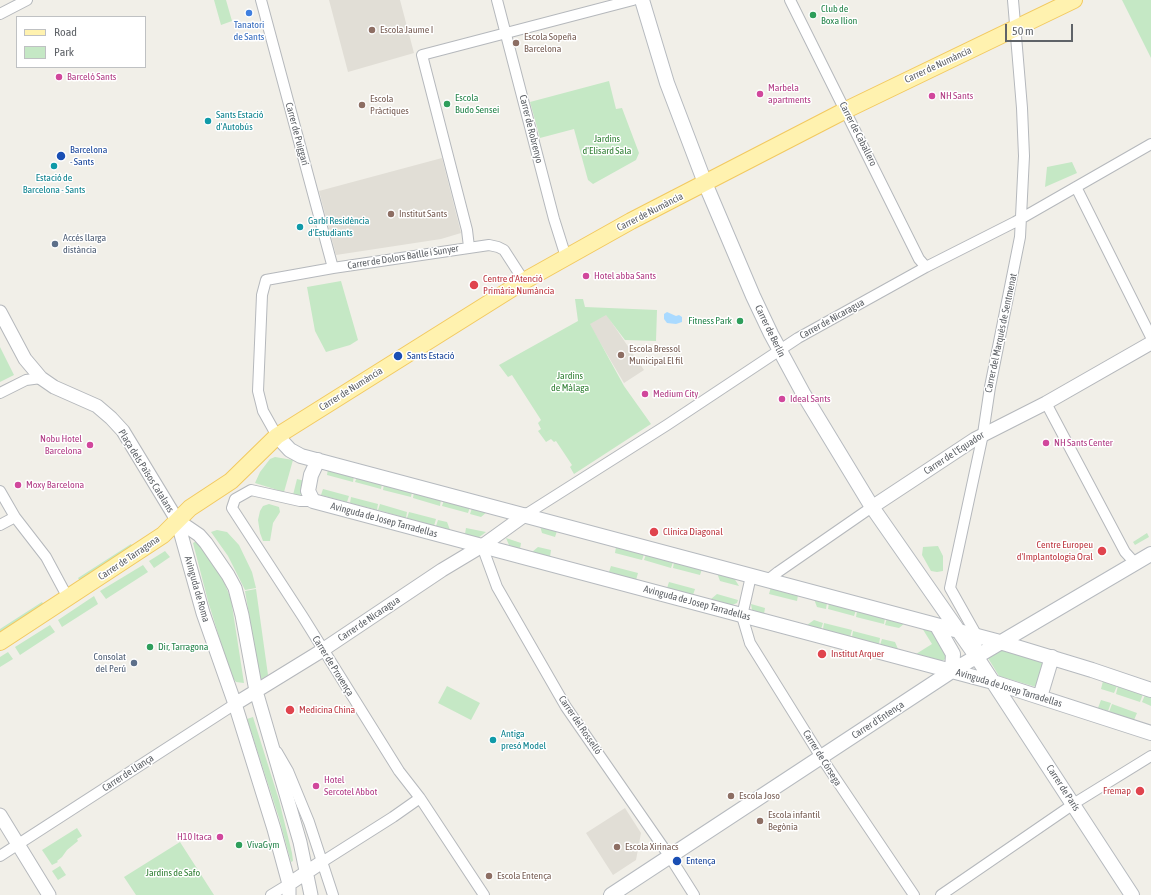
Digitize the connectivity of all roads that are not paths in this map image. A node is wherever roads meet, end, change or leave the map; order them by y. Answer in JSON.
{"nodes":[{"id":1,"x":27,"y":0,"type":"edge"},
{"id":2,"x":261,"y":0,"type":"edge"},
{"id":3,"x":497,"y":0,"type":"edge"},
{"id":4,"x":633,"y":0,"type":"edge"},
{"id":5,"x":642,"y":0,"type":"edge"},
{"id":6,"x":790,"y":0,"type":"edge"},
{"id":7,"x":1012,"y":0,"type":"edge"},
{"id":8,"x":1074,"y":0,"type":"edge"},
{"id":9,"x":0,"y":14,"type":"edge"},
{"id":10,"x":1016,"y":29,"type":"junction"},
{"id":11,"x":506,"y":33,"type":"junction"},
{"id":12,"x":846,"y":110,"type":"junction"},
{"id":13,"x":1151,"y":144,"type":"edge"},
{"id":14,"x":705,"y":183,"type":"junction"},
{"id":15,"x":1076,"y":187,"type":"junction"},
{"id":16,"x":1021,"y":218,"type":"junction"},
{"id":17,"x":469,"y":247,"type":"junction"},
{"id":18,"x":566,"y":257,"type":"junction"},
{"id":19,"x":926,"y":267,"type":"junction"},
{"id":20,"x":333,"y":268,"type":"junction"},
{"id":21,"x":524,"y":281,"type":"junction"},
{"id":22,"x":0,"y":312,"type":"edge"},
{"id":23,"x":1151,"y":337,"type":"edge"},
{"id":24,"x":1151,"y":343,"type":"edge"},
{"id":25,"x":779,"y":350,"type":"junction"},
{"id":26,"x":41,"y":378,"type":"junction"},
{"id":27,"x":0,"y":393,"type":"edge"},
{"id":28,"x":1046,"y":403,"type":"junction"},
{"id":29,"x":983,"y":434,"type":"junction"},
{"id":30,"x":278,"y":436,"type":"junction"},
{"id":31,"x":318,"y":460,"type":"junction"},
{"id":32,"x":250,"y":464,"type":"joint"},
{"id":33,"x":0,"y":491,"type":"edge"},
{"id":34,"x":240,"y":496,"type":"joint"},
{"id":35,"x":313,"y":501,"type":"junction"},
{"id":36,"x":872,"y":507,"type":"junction"},
{"id":37,"x":525,"y":515,"type":"junction"},
{"id":38,"x":15,"y":517,"type":"junction"},
{"id":39,"x":176,"y":520,"type":"junction"},
{"id":40,"x":0,"y":525,"type":"edge"},
{"id":41,"x":482,"y":546,"type":"junction"},
{"id":42,"x":1151,"y":554,"type":"edge"},
{"id":43,"x":1135,"y":563,"type":"junction"},
{"id":44,"x":752,"y":576,"type":"junction"},
{"id":45,"x":768,"y":580,"type":"junction"},
{"id":46,"x":950,"y":588,"type":"junction"},
{"id":47,"x":930,"y":592,"type":"junction"},
{"id":48,"x":68,"y":598,"type":"junction"},
{"id":49,"x":742,"y":616,"type":"junction"},
{"id":50,"x":937,"y":626,"type":"junction"},
{"id":51,"x":1023,"y":628,"type":"junction"},
{"id":52,"x":959,"y":631,"type":"junction"},
{"id":53,"x":977,"y":636,"type":"junction"},
{"id":54,"x":0,"y":642,"type":"edge"},
{"id":55,"x":1000,"y":642,"type":"junction"},
{"id":56,"x":322,"y":650,"type":"junction"},
{"id":57,"x":1031,"y":651,"type":"junction"},
{"id":58,"x":976,"y":656,"type":"junction"},
{"id":59,"x":1052,"y":657,"type":"junction"},
{"id":60,"x":952,"y":671,"type":"junction"},
{"id":61,"x":993,"y":682,"type":"junction"},
{"id":62,"x":1151,"y":690,"type":"edge"},
{"id":63,"x":256,"y":692,"type":"junction"},
{"id":64,"x":1040,"y":697,"type":"junction"},
{"id":65,"x":235,"y":704,"type":"junction"},
{"id":66,"x":1151,"y":734,"type":"edge"},
{"id":67,"x":271,"y":740,"type":"junction"},
{"id":68,"x":1151,"y":756,"type":"edge"},
{"id":69,"x":821,"y":758,"type":"junction"},
{"id":70,"x":420,"y":798,"type":"junction"},
{"id":71,"x":1073,"y":804,"type":"junction"},
{"id":72,"x":0,"y":815,"type":"edge"},
{"id":73,"x":18,"y":844,"type":"junction"},
{"id":74,"x":0,"y":856,"type":"edge"},
{"id":75,"x":670,"y":857,"type":"junction"},
{"id":76,"x":322,"y":862,"type":"junction"},
{"id":77,"x":306,"y":872,"type":"junction"},
{"id":78,"x":289,"y":889,"type":"edge"},
{"id":79,"x":49,"y":895,"type":"edge"},
{"id":80,"x":271,"y":895,"type":"edge"},
{"id":81,"x":311,"y":895,"type":"edge"},
{"id":82,"x":333,"y":895,"type":"edge"},
{"id":83,"x":484,"y":895,"type":"edge"},
{"id":84,"x":611,"y":895,"type":"edge"},
{"id":85,"x":694,"y":895,"type":"edge"},
{"id":86,"x":914,"y":895,"type":"edge"},
{"id":87,"x":941,"y":895,"type":"edge"},
{"id":88,"x":1132,"y":895,"type":"edge"}],
"edges":[{"from":1,"to":9,"type":"street"},
{"from":2,"to":20,"type":"street","name":"Carrer de Puiggarí"},
{"from":3,"to":11,"type":"street","name":"Carrer de Robrenyo"},
{"from":4,"to":11,"type":"street"},
{"from":5,"to":14,"type":"main road","name":"Carrer de Berlín"},
{"from":6,"to":12,"type":"street","name":"Carrer de Caballero"},
{"from":7,"to":10,"type":"street","name":"Carrer del Marquès de Sentmenat"},
{"from":8,"to":10,"type":"main road","name":"Carrer de Numància"},
{"from":10,"to":12,"type":"main road","name":"Carrer de Numància"},
{"from":10,"to":16,"type":"street","name":"Carrer del Marquès de Sentmenat"},
{"from":11,"to":17,"type":"street"},
{"from":11,"to":18,"type":"street","name":"Carrer de Robrenyo"},
{"from":12,"to":14,"type":"main road","name":"Carrer de Numància"},
{"from":12,"to":19,"type":"street","name":"Carrer de Caballero"},
{"from":13,"to":15,"type":"street","name":"Carrer de Nicaragua"},
{"from":14,"to":18,"type":"main road","name":"Carrer de Numància"},
{"from":14,"to":25,"type":"main road","name":"Carrer de Berlín"},
{"from":15,"to":16,"type":"street","name":"Carrer de Nicaragua"},
{"from":15,"to":23,"type":"street"},
{"from":16,"to":19,"type":"street","name":"Carrer de Nicaragua"},
{"from":16,"to":29,"type":"street","name":"Carrer del Marquès de Sentmenat"},
{"from":17,"to":20,"type":"street","name":"Carrer de Dolors Batlle i Sunyer"},
{"from":17,"to":21,"type":"street","name":"Carrer de Dolors Batlle i Sunyer"},
{"from":18,"to":21,"type":"main road","name":"Carrer de Numància"},
{"from":19,"to":25,"type":"street","name":"Carrer de Nicaragua"},
{"from":20,"to":30,"type":"street","name":"Carrer de Dolors Batlle i Sunyer"},
{"from":21,"to":30,"type":"main road","name":"Carrer de Numància"},
{"from":22,"to":26,"type":"street","name":"Plaça dels Països Catalans"},
{"from":24,"to":28,"type":"street","name":"Carrer de l'Equador"},
{"from":25,"to":36,"type":"main road","name":"Carrer de Berlín"},
{"from":25,"to":37,"type":"street","name":"Carrer de Nicaragua"},
{"from":26,"to":27,"type":"street"},
{"from":26,"to":39,"type":"street","name":"Plaça dels Països Catalans"},
{"from":28,"to":29,"type":"street","name":"Carrer de l'Equador"},
{"from":28,"to":43,"type":"street"},
{"from":29,"to":36,"type":"street","name":"Carrer de l'Equador"},
{"from":29,"to":46,"type":"street","name":"Carrer del Marquès de Sentmenat"},
{"from":30,"to":31,"type":"main road"},
{"from":30,"to":32,"type":"main road","name":"Carrer de Numància"},
{"from":31,"to":35,"type":"main road"},
{"from":31,"to":37,"type":"main road"},
{"from":32,"to":39,"type":"main road","name":"Carrer de Tarragona"},
{"from":33,"to":38,"type":"street"},
{"from":34,"to":35,"type":"street","name":"Avinguda de Josep Tarradellas"},
{"from":34,"to":56,"type":"street","name":"Carrer de Provença"},
{"from":35,"to":41,"type":"main road","name":"Avinguda de Josep Tarradellas"},
{"from":36,"to":45,"type":"street","name":"Carrer de l'Equador"},
{"from":36,"to":47,"type":"main road","name":"Carrer de Berlín"},
{"from":37,"to":41,"type":"street","name":"Carrer de Nicaragua"},
{"from":37,"to":44,"type":"main road"},
{"from":38,"to":40,"type":"street"},
{"from":38,"to":48,"type":"street"},
{"from":39,"to":48,"type":"main road","name":"Carrer de Tarragona"},
{"from":39,"to":63,"type":"street"},
{"from":39,"to":65,"type":"street","name":"Avinguda de Roma"},
{"from":41,"to":49,"type":"main road","name":"Avinguda de Josep Tarradellas"},
{"from":41,"to":56,"type":"street","name":"Carrer de Nicaragua"},
{"from":41,"to":75,"type":"street","name":"Carrer del Rosselló"},
{"from":42,"to":43,"type":"main road","name":"Carrer d'Entença"},
{"from":43,"to":51,"type":"main road","name":"Carrer d'Entença"},
{"from":44,"to":45,"type":"main road"},
{"from":44,"to":49,"type":"street"},
{"from":45,"to":50,"type":"main road"},
{"from":46,"to":47,"type":"street"},
{"from":46,"to":53,"type":"street"},
{"from":47,"to":52,"type":"main road","name":"Carrer de Berlín"},
{"from":48,"to":54,"type":"main road","name":"Carrer de Tarragona"},
{"from":49,"to":60,"type":"main road","name":"Avinguda de Josep Tarradellas"},
{"from":49,"to":69,"type":"street","name":"Carrer de Còrsega"},
{"from":50,"to":52,"type":"main road"},
{"from":50,"to":60,"type":"main road"},
{"from":51,"to":55,"type":"main road","name":"Carrer d'Entença"},
{"from":51,"to":57,"type":"main road"},
{"from":52,"to":53,"type":"main road"},
{"from":52,"to":58,"type":"main road","name":"Avinguda de Josep Tarradellas"},
{"from":53,"to":55,"type":"main road"},
{"from":53,"to":58,"type":"street"},
{"from":55,"to":57,"type":"main road"},
{"from":55,"to":58,"type":"main road","name":"Carrer d'Entença"},
{"from":56,"to":63,"type":"street","name":"Carrer de Nicaragua"},
{"from":56,"to":70,"type":"street","name":"Carrer de Provença"},
{"from":57,"to":59,"type":"main road"},
{"from":58,"to":60,"type":"main road","name":"Carrer d'Entença"},
{"from":58,"to":61,"type":"main road"},
{"from":59,"to":62,"type":"main road"},
{"from":59,"to":64,"type":"main road"},
{"from":60,"to":61,"type":"main road","name":"Avinguda de Josep Tarradellas"},
{"from":60,"to":69,"type":"main road","name":"Carrer d'Entença"},
{"from":61,"to":64,"type":"main road","name":"Avinguda de Josep Tarradellas"},
{"from":61,"to":71,"type":"main road","name":"Carrer de París"},
{"from":63,"to":65,"type":"street","name":"Carrer de Llança"},
{"from":63,"to":67,"type":"street"},
{"from":64,"to":66,"type":"main road","name":"Avinguda de Josep Tarradellas"},
{"from":65,"to":73,"type":"street","name":"Carrer de Llança"},
{"from":65,"to":78,"type":"street","name":"Avinguda de Roma"},
{"from":67,"to":76,"type":"street"},
{"from":67,"to":77,"type":"street"},
{"from":68,"to":71,"type":"street"},
{"from":69,"to":75,"type":"main road","name":"Carrer d'Entença"},
{"from":69,"to":86,"type":"street","name":"Carrer de Còrsega"},
{"from":70,"to":76,"type":"street"},
{"from":70,"to":83,"type":"street","name":"Carrer de Provença"},
{"from":71,"to":87,"type":"street"},
{"from":71,"to":88,"type":"main road","name":"Carrer de París"},
{"from":72,"to":73,"type":"street"},
{"from":73,"to":74,"type":"street","name":"Carrer de Llança"},
{"from":73,"to":79,"type":"street"},
{"from":75,"to":84,"type":"main road","name":"Carrer d'Entença"},
{"from":75,"to":85,"type":"street","name":"Carrer del Rosselló"},
{"from":76,"to":77,"type":"street"},
{"from":76,"to":82,"type":"street"},
{"from":77,"to":78,"type":"street"},
{"from":77,"to":81,"type":"street"},
{"from":78,"to":80,"type":"street"}]}
